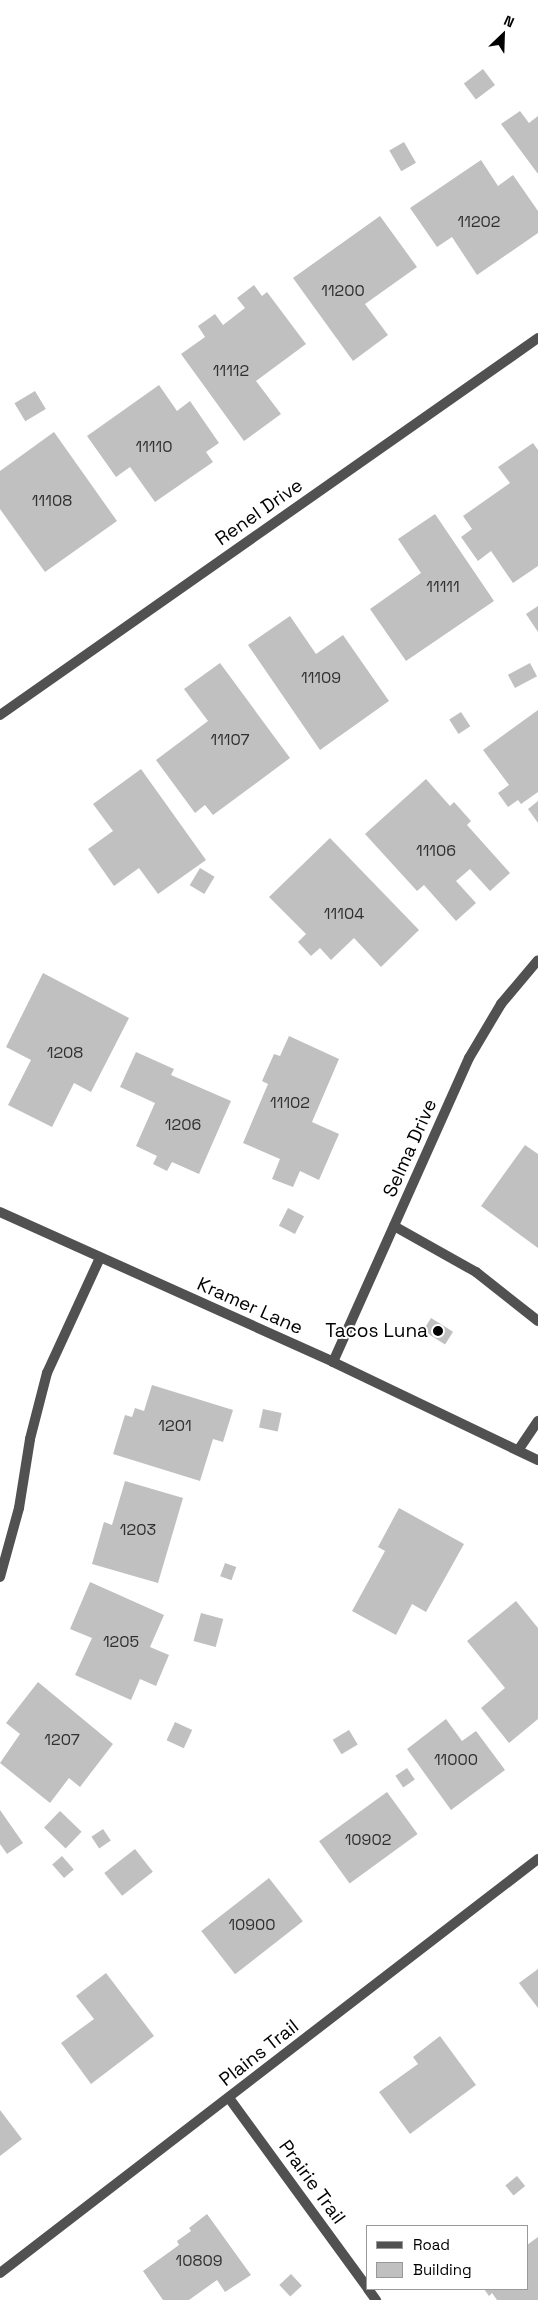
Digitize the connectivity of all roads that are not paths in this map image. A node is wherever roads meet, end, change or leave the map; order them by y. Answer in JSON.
{"nodes":[{"id":1,"x":538,"y":338,"type":"edge"},
{"id":2,"x":0,"y":715,"type":"edge"},
{"id":3,"x":538,"y":960,"type":"edge"},
{"id":4,"x":0,"y":1212,"type":"edge"},
{"id":5,"x":394,"y":1226,"type":"junction"},
{"id":6,"x":100,"y":1258,"type":"junction"},
{"id":7,"x":538,"y":1321,"type":"edge"},
{"id":8,"x":334,"y":1362,"type":"junction"},
{"id":9,"x":538,"y":1422,"type":"edge"},
{"id":10,"x":519,"y":1449,"type":"junction"},
{"id":11,"x":538,"y":1460,"type":"edge"},
{"id":12,"x":0,"y":1577,"type":"edge"},
{"id":13,"x":538,"y":1859,"type":"edge"},
{"id":14,"x":229,"y":2098,"type":"junction"},
{"id":15,"x":0,"y":2273,"type":"edge"},
{"id":16,"x":366,"y":2285,"type":"edge"}],
"edges":[{"from":1,"to":2,"type":"street","name":"Renel Drive"},
{"from":3,"to":5,"type":"street","name":"Selma Drive"},
{"from":4,"to":6,"type":"street","name":"Kramer Lane"},
{"from":5,"to":7,"type":"street"},
{"from":5,"to":8,"type":"street","name":"Selma Drive"},
{"from":6,"to":8,"type":"street","name":"Kramer Lane"},
{"from":6,"to":12,"type":"street"},
{"from":8,"to":10,"type":"street","name":"Kramer Lane"},
{"from":9,"to":10,"type":"street"},
{"from":10,"to":11,"type":"street","name":"Kramer Lane"},
{"from":13,"to":14,"type":"street","name":"Plains Trail"},
{"from":14,"to":15,"type":"street","name":"Plains Trail"},
{"from":14,"to":16,"type":"street","name":"Prairie Trail"}]}
